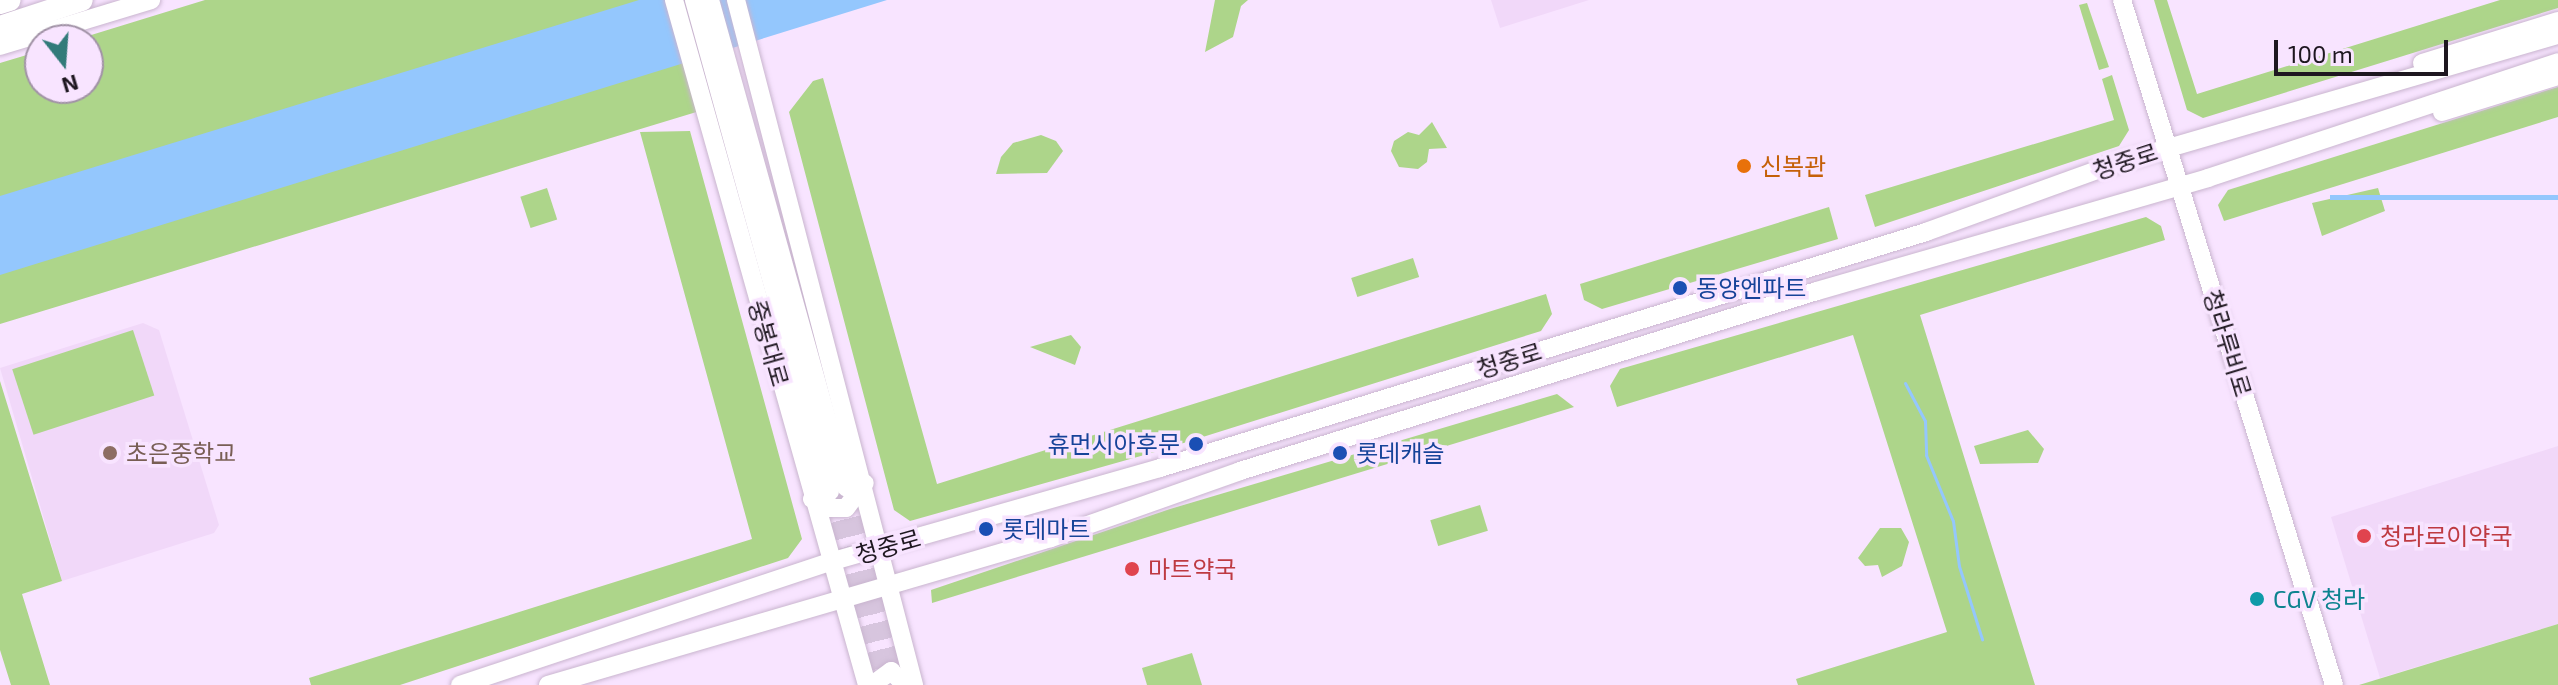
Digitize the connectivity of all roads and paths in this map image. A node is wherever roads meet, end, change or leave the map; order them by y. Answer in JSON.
{"nodes":[{"id":1,"x":10,"y":0,"type":"edge"},
{"id":2,"x":82,"y":0,"type":"edge"},
{"id":3,"x":151,"y":0,"type":"edge"},
{"id":4,"x":674,"y":0,"type":"edge"},
{"id":5,"x":694,"y":0,"type":"edge"},
{"id":6,"x":710,"y":0,"type":"edge"},
{"id":7,"x":736,"y":0,"type":"edge"},
{"id":8,"x":2122,"y":0,"type":"edge"},
{"id":9,"x":0,"y":3,"type":"edge"},
{"id":10,"x":2558,"y":21,"type":"edge"},
{"id":11,"x":0,"y":27,"type":"edge"},
{"id":12,"x":2558,"y":35,"type":"edge"},
{"id":13,"x":0,"y":46,"type":"edge"},
{"id":14,"x":2558,"y":62,"type":"edge"},
{"id":15,"x":2558,"y":76,"type":"edge"},
{"id":16,"x":2323,"y":101,"type":"junction"},
{"id":17,"x":730,"y":102,"type":"junction"},
{"id":18,"x":2168,"y":147,"type":"junction"},
{"id":19,"x":2270,"y":158,"type":"junction"},
{"id":20,"x":2179,"y":184,"type":"junction"},
{"id":21,"x":865,"y":483,"type":"junction"},
{"id":22,"x":829,"y":492,"type":"junction"},
{"id":23,"x":881,"y":547,"type":"junction"},
{"id":24,"x":830,"y":562,"type":"junction"},
{"id":25,"x":890,"y":586,"type":"junction"},
{"id":26,"x":842,"y":599,"type":"junction"},
{"id":27,"x":460,"y":685,"type":"edge"},
{"id":28,"x":548,"y":685,"type":"edge"},
{"id":29,"x":869,"y":685,"type":"edge"},
{"id":30,"x":905,"y":685,"type":"edge"},
{"id":31,"x":914,"y":685,"type":"edge"},
{"id":32,"x":2334,"y":685,"type":"edge"}],
"edges":[{"from":1,"to":9,"type":"highway"},
{"from":2,"to":11,"type":"highway"},
{"from":3,"to":13,"type":"street"},
{"from":4,"to":22,"type":"street","name":"중봉대로"},
{"from":5,"to":17,"type":"street","name":"중봉대로"},
{"from":6,"to":17,"type":"street","name":"중봉대로"},
{"from":7,"to":21,"type":"street"},
{"from":8,"to":18,"type":"street","name":"청라루비로"},
{"from":10,"to":16,"type":"street"},
{"from":12,"to":16,"type":"street","name":"청중로"},
{"from":14,"to":19,"type":"street","name":"청중로"},
{"from":15,"to":19,"type":"street"},
{"from":16,"to":18,"type":"street","name":"청중로"},
{"from":17,"to":22,"type":"street","name":"중봉대로"},
{"from":18,"to":20,"type":"street","name":"청라루비로"},
{"from":18,"to":23,"type":"street","name":"청중로"},
{"from":19,"to":20,"type":"street","name":"청중로"},
{"from":20,"to":25,"type":"street","name":"청중로"},
{"from":20,"to":32,"type":"street","name":"청라루비로"},
{"from":21,"to":22,"type":"street"},
{"from":21,"to":23,"type":"street"},
{"from":22,"to":24,"type":"street","name":"중봉대로"},
{"from":23,"to":24,"type":"street","name":"청중로"},
{"from":23,"to":25,"type":"street"},
{"from":24,"to":26,"type":"street","name":"중봉대로"},
{"from":24,"to":27,"type":"street","name":"청중로"},
{"from":25,"to":26,"type":"street","name":"청중로"},
{"from":25,"to":31,"type":"street"},
{"from":26,"to":28,"type":"street","name":"청중로"},
{"from":26,"to":29,"type":"street","name":"중봉대로"},
{"from":29,"to":30,"type":"street"}]}
